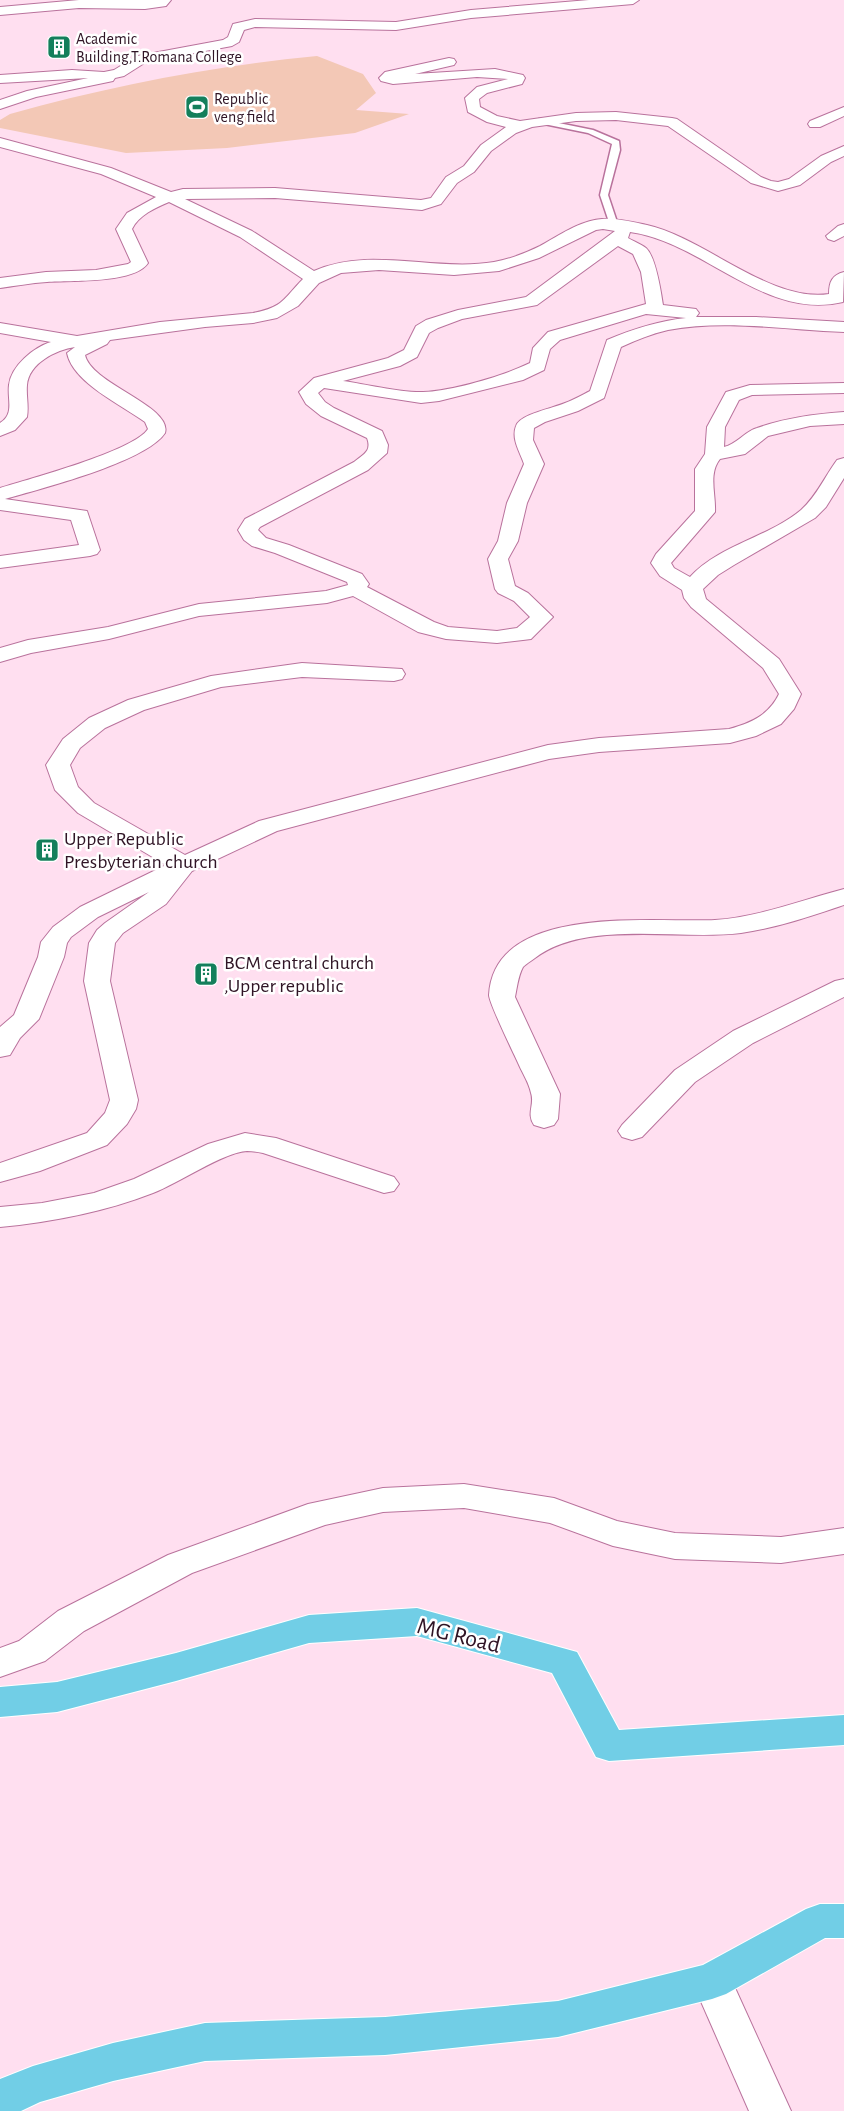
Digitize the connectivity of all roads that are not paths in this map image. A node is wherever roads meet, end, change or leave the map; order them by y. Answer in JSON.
{"nodes":[{"id":1,"x":165,"y":0,"type":"edge"},
{"id":2,"x":633,"y":0,"type":"edge"},
{"id":3,"x":0,"y":11,"type":"edge"},
{"id":4,"x":450,"y":62,"type":"dead end"},
{"id":5,"x":106,"y":76,"type":"junction"},
{"id":6,"x":0,"y":79,"type":"edge"},
{"id":7,"x":0,"y":105,"type":"edge"},
{"id":8,"x":844,"y":111,"type":"edge"},
{"id":9,"x":542,"y":121,"type":"junction"},
{"id":10,"x":815,"y":124,"type":"dead end"},
{"id":11,"x":521,"y":126,"type":"junction"},
{"id":12,"x":0,"y":142,"type":"edge"},
{"id":13,"x":844,"y":150,"type":"edge"},
{"id":14,"x":168,"y":196,"type":"junction"},
{"id":15,"x":616,"y":230,"type":"junction"},
{"id":16,"x":844,"y":277,"type":"edge"},
{"id":17,"x":313,"y":278,"type":"junction"},
{"id":18,"x":0,"y":283,"type":"edge"},
{"id":19,"x":655,"y":309,"type":"junction"},
{"id":20,"x":735,"y":321,"type":"junction"},
{"id":21,"x":844,"y":327,"type":"edge"},
{"id":22,"x":0,"y":328,"type":"edge"},
{"id":23,"x":110,"y":336,"type":"junction"},
{"id":24,"x":80,"y":341,"type":"junction"},
{"id":25,"x":320,"y":382,"type":"junction"},
{"id":26,"x":844,"y":388,"type":"edge"},
{"id":27,"x":844,"y":418,"type":"edge"},
{"id":28,"x":0,"y":430,"type":"edge"},
{"id":29,"x":714,"y":454,"type":"junction"},
{"id":30,"x":844,"y":464,"type":"edge"},
{"id":31,"x":0,"y":494,"type":"edge"},
{"id":32,"x":0,"y":504,"type":"edge"},
{"id":33,"x":0,"y":562,"type":"edge"},
{"id":34,"x":693,"y":588,"type":"junction"},
{"id":35,"x":355,"y":589,"type":"junction"},
{"id":36,"x":0,"y":656,"type":"edge"},
{"id":37,"x":394,"y":674,"type":"dead end"},
{"id":38,"x":184,"y":865,"type":"junction"},
{"id":39,"x":844,"y":897,"type":"edge"},
{"id":40,"x":844,"y":987,"type":"edge"},
{"id":41,"x":0,"y":1049,"type":"edge"},
{"id":42,"x":544,"y":1119,"type":"dead end"},
{"id":43,"x":632,"y":1131,"type":"dead end"},
{"id":44,"x":0,"y":1173,"type":"edge"},
{"id":45,"x":384,"y":1184,"type":"dead end"},
{"id":46,"x":0,"y":1217,"type":"edge"},
{"id":47,"x":844,"y":1541,"type":"edge"},
{"id":48,"x":0,"y":1663,"type":"edge"},
{"id":49,"x":0,"y":1702,"type":"edge"},
{"id":50,"x":844,"y":1730,"type":"edge"},
{"id":51,"x":844,"y":1921,"type":"edge"},
{"id":52,"x":712,"y":1981,"type":"junction"},
{"id":53,"x":0,"y":2100,"type":"edge"},
{"id":54,"x":770,"y":2111,"type":"edge"}],
"edges":[{"from":1,"to":3,"type":"street"},
{"from":2,"to":5,"type":"street"},
{"from":4,"to":11,"type":"street"},
{"from":5,"to":6,"type":"street"},
{"from":5,"to":7,"type":"street"},
{"from":8,"to":10,"type":"street"},
{"from":9,"to":11,"type":"street"},
{"from":9,"to":13,"type":"street"},
{"from":9,"to":15,"type":"lane"},
{"from":11,"to":14,"type":"street"},
{"from":12,"to":14,"type":"street"},
{"from":14,"to":17,"type":"street"},
{"from":14,"to":18,"type":"street"},
{"from":15,"to":16,"type":"street"},
{"from":15,"to":17,"type":"street"},
{"from":15,"to":19,"type":"street"},
{"from":15,"to":25,"type":"street"},
{"from":17,"to":23,"type":"street"},
{"from":19,"to":20,"type":"street"},
{"from":19,"to":25,"type":"street"},
{"from":20,"to":21,"type":"street"},
{"from":20,"to":35,"type":"street"},
{"from":22,"to":24,"type":"street"},
{"from":23,"to":24,"type":"street"},
{"from":23,"to":31,"type":"street"},
{"from":24,"to":28,"type":"street"},
{"from":25,"to":35,"type":"street"},
{"from":26,"to":29,"type":"street"},
{"from":27,"to":29,"type":"street"},
{"from":29,"to":34,"type":"street"},
{"from":30,"to":34,"type":"street"},
{"from":32,"to":33,"type":"street"},
{"from":34,"to":38,"type":"street"},
{"from":35,"to":36,"type":"street"},
{"from":37,"to":38,"type":"street"},
{"from":38,"to":41,"type":"street"},
{"from":38,"to":44,"type":"street"},
{"from":39,"to":42,"type":"street"},
{"from":40,"to":43,"type":"street"},
{"from":45,"to":46,"type":"street"},
{"from":47,"to":48,"type":"street"},
{"from":49,"to":50,"type":"main road","name":"MG Road"},
{"from":51,"to":52,"type":"main road"},
{"from":52,"to":53,"type":"main road"},
{"from":52,"to":54,"type":"street"}]}
